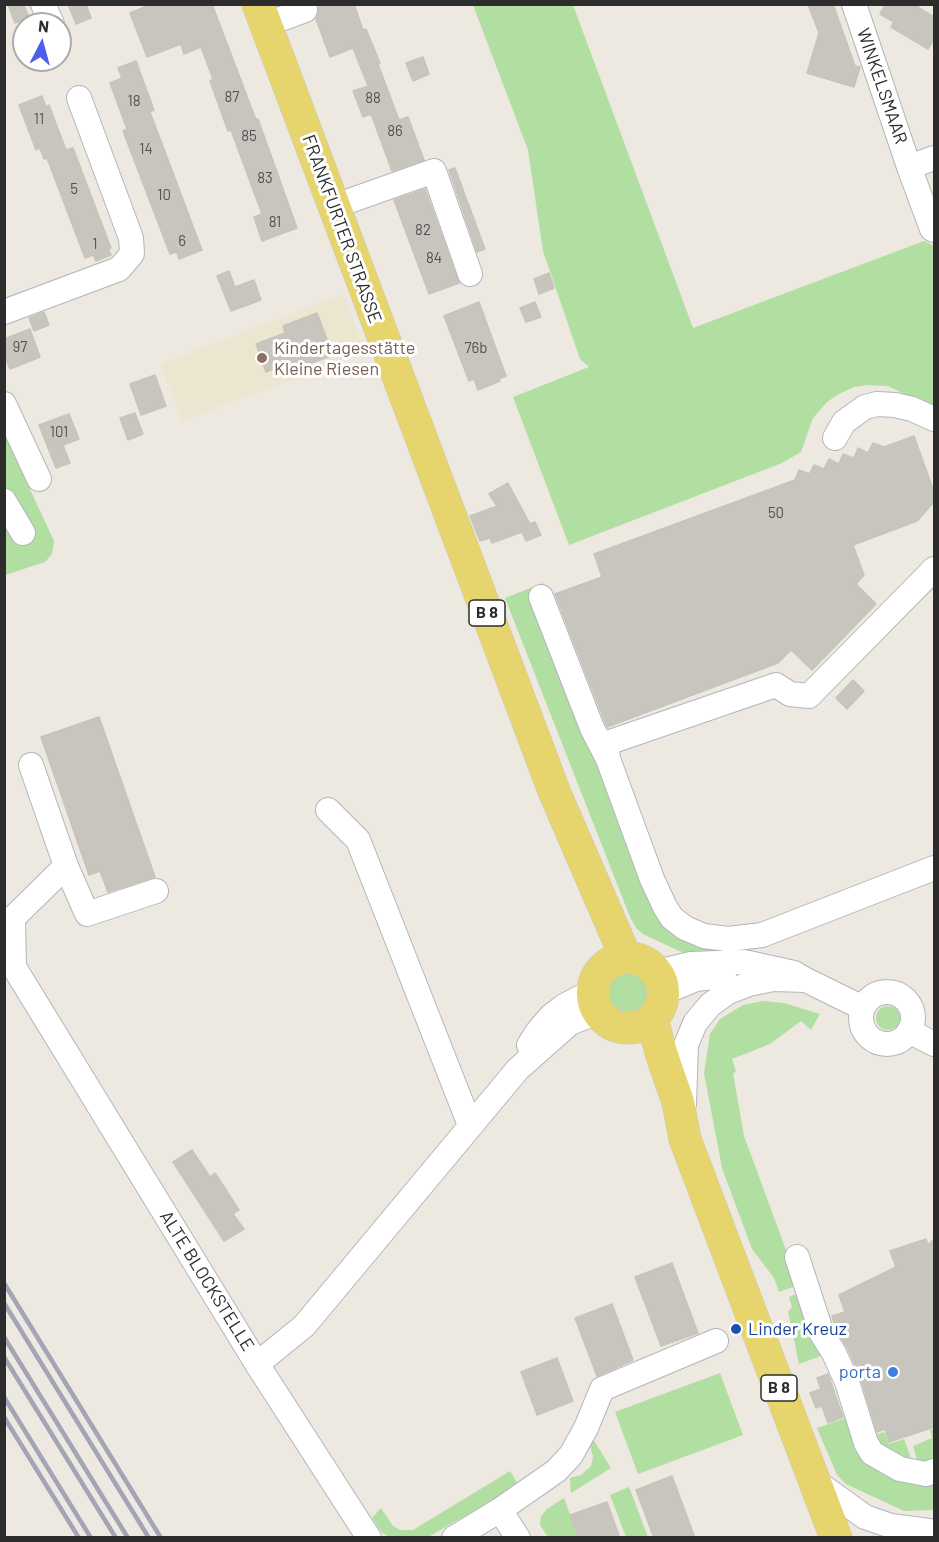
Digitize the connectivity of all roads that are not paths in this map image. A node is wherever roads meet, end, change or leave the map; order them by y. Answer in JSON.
{"nodes":[{"id":1,"x":854,"y":4,"type":"edge"},
{"id":2,"x":305,"y":10,"type":"dead end"},
{"id":3,"x":262,"y":15,"type":"edge"},
{"id":4,"x":79,"y":98,"type":"dead end"},
{"id":5,"x":934,"y":158,"type":"edge"},
{"id":6,"x":909,"y":167,"type":"junction"},
{"id":7,"x":335,"y":206,"type":"junction"},
{"id":8,"x":934,"y":230,"type":"edge"},
{"id":9,"x":470,"y":274,"type":"dead end"},
{"id":10,"x":4,"y":312,"type":"edge"},
{"id":11,"x":4,"y":404,"type":"edge"},
{"id":12,"x":934,"y":419,"type":"edge"},
{"id":13,"x":835,"y":438,"type":"dead end"},
{"id":14,"x":39,"y":479,"type":"dead end"},
{"id":15,"x":4,"y":501,"type":"edge"},
{"id":16,"x":23,"y":533,"type":"dead end"},
{"id":17,"x":934,"y":569,"type":"edge"},
{"id":18,"x":541,"y":597,"type":"dead end"},
{"id":19,"x":608,"y":759,"type":"junction"},
{"id":20,"x":31,"y":765,"type":"dead end"},
{"id":21,"x":328,"y":810,"type":"dead end"},
{"id":22,"x":66,"y":866,"type":"junction"},
{"id":23,"x":934,"y":868,"type":"edge"},
{"id":24,"x":156,"y":891,"type":"dead end"},
{"id":25,"x":762,"y":935,"type":"junction"},
{"id":26,"x":744,"y":962,"type":"junction"},
{"id":27,"x":773,"y":979,"type":"junction"},
{"id":28,"x":806,"y":980,"type":"junction"},
{"id":29,"x":628,"y":993,"type":"junction"},
{"id":30,"x":863,"y":1008,"type":"junction"},
{"id":31,"x":909,"y":1031,"type":"junction"},
{"id":32,"x":934,"y":1044,"type":"edge"},
{"id":33,"x":470,"y":1125,"type":"junction"},
{"id":34,"x":685,"y":1139,"type":"junction"},
{"id":35,"x":796,"y":1257,"type":"dead end"},
{"id":36,"x":716,"y":1341,"type":"dead end"},
{"id":37,"x":257,"y":1364,"type":"junction"},
{"id":38,"x":934,"y":1471,"type":"edge"},
{"id":39,"x":815,"y":1481,"type":"junction"},
{"id":40,"x":500,"y":1510,"type":"junction"},
{"id":41,"x":924,"y":1532,"type":"edge"},
{"id":42,"x":369,"y":1538,"type":"edge"},
{"id":43,"x":453,"y":1538,"type":"edge"},
{"id":44,"x":518,"y":1538,"type":"edge"},
{"id":45,"x":836,"y":1538,"type":"edge"}],
"edges":[{"from":1,"to":6,"type":"street","name":"WINKELSMAAR"},
{"from":2,"to":3,"type":"street"},
{"from":3,"to":7,"type":"main road","name":"FRANKFURTER STRASSE","number":"B 8"},
{"from":4,"to":10,"type":"street"},
{"from":5,"to":6,"type":"street"},
{"from":6,"to":8,"type":"street","name":"WINKELSMAAR"},
{"from":7,"to":9,"type":"street"},
{"from":7,"to":29,"type":"main road","name":"FRANKFURTER STRASSE","number":"B 8"},
{"from":11,"to":14,"type":"street"},
{"from":12,"to":13,"type":"street"},
{"from":15,"to":16,"type":"street"},
{"from":17,"to":19,"type":"street"},
{"from":18,"to":19,"type":"street"},
{"from":19,"to":25,"type":"street"},
{"from":20,"to":22,"type":"street"},
{"from":21,"to":33,"type":"street"},
{"from":22,"to":24,"type":"street"},
{"from":22,"to":37,"type":"street","name":"ALTE BLOCKSTELLE"},
{"from":23,"to":25,"type":"street"},
{"from":25,"to":26,"type":"street"},
{"from":26,"to":28,"type":"street"},
{"from":26,"to":29,"type":"street"},
{"from":27,"to":28,"type":"street"},
{"from":27,"to":29,"type":"street"},
{"from":27,"to":34,"type":"street"},
{"from":28,"to":30,"type":"street"},
{"from":29,"to":33,"type":"street","name":"ALTE BLOCKSTELLE"},
{"from":29,"to":34,"type":"main road","name":"FRANKFURTER STRASSE","number":"B 8"},
{"from":30,"to":31,"type":"street"},
{"from":30,"to":31,"type":"street"},
{"from":31,"to":32,"type":"street"},
{"from":33,"to":37,"type":"street","name":"ALTE BLOCKSTELLE"},
{"from":34,"to":39,"type":"main road","name":"FRANKFURTER STRASSE","number":"B 8"},
{"from":35,"to":38,"type":"street"},
{"from":36,"to":40,"type":"street"},
{"from":37,"to":42,"type":"street"},
{"from":39,"to":41,"type":"street"},
{"from":39,"to":45,"type":"main road","name":"FRANKFURTER STRASSE","number":"B 8"},
{"from":40,"to":43,"type":"street"},
{"from":40,"to":44,"type":"street"}]}
